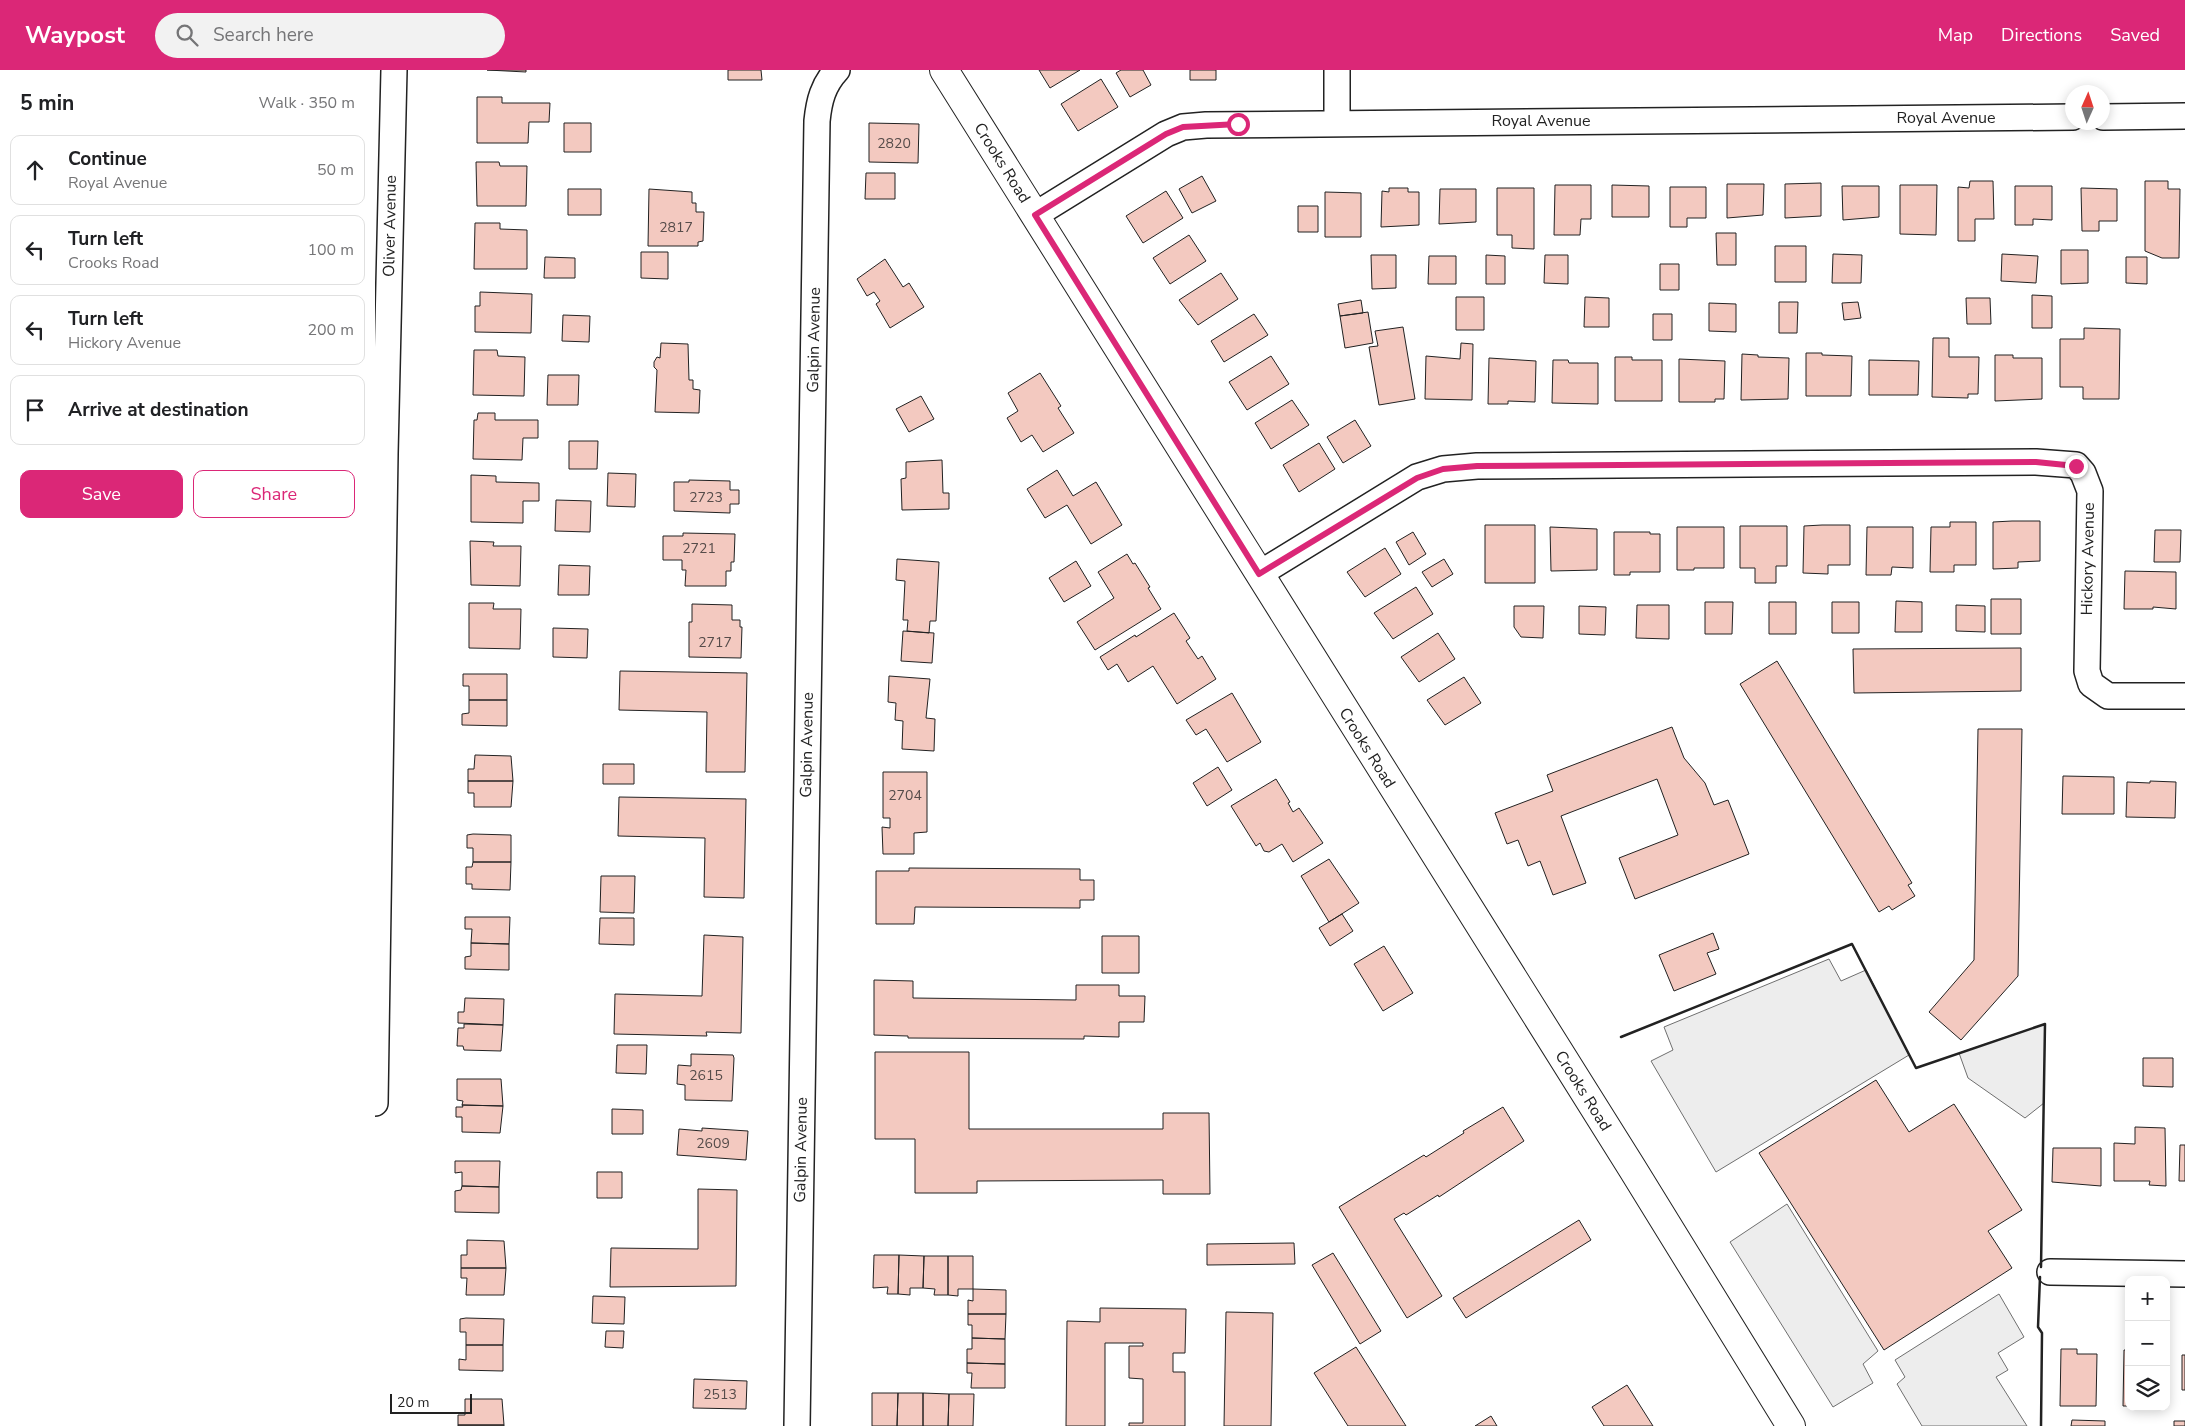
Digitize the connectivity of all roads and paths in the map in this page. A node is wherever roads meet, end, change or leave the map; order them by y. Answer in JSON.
{"nodes":[{"id":1,"x":394,"y":70,"type":"edge"},
{"id":2,"x":837,"y":70,"type":"edge"},
{"id":3,"x":944,"y":70,"type":"edge"},
{"id":4,"x":1337,"y":70,"type":"edge"},
{"id":5,"x":2185,"y":116,"type":"edge"},
{"id":6,"x":2065,"y":117,"type":"edge"},
{"id":7,"x":2110,"y":117,"type":"edge"},
{"id":8,"x":1337,"y":122,"type":"junction"},
{"id":9,"x":1035,"y":215,"type":"junction"},
{"id":10,"x":380,"y":454,"type":"edge"},
{"id":11,"x":1259,"y":574,"type":"junction"},
{"id":12,"x":2185,"y":696,"type":"edge"},
{"id":13,"x":375,"y":1103,"type":"edge"},
{"id":14,"x":2050,"y":1272,"type":"dead end"},
{"id":15,"x":2185,"y":1274,"type":"edge"},
{"id":16,"x":797,"y":1426,"type":"edge"},
{"id":17,"x":1791,"y":1426,"type":"edge"}],
"edges":[{"from":1,"to":10,"type":"street","name":"Oliver Avenue"},
{"from":2,"to":16,"type":"street","name":"Galpin Avenue"},
{"from":3,"to":9,"type":"main road","name":"Crooks Road"},
{"from":4,"to":8,"type":"street"},
{"from":5,"to":7,"type":"street"},
{"from":6,"to":8,"type":"street","name":"Royal Avenue"},
{"from":8,"to":9,"type":"street","name":"Royal Avenue"},
{"from":9,"to":11,"type":"main road","name":"Crooks Road"},
{"from":10,"to":13,"type":"street","name":"Oliver Avenue"},
{"from":11,"to":12,"type":"street","name":"Hickory Avenue"},
{"from":11,"to":17,"type":"main road","name":"Crooks Road"},
{"from":14,"to":15,"type":"street"}]}
